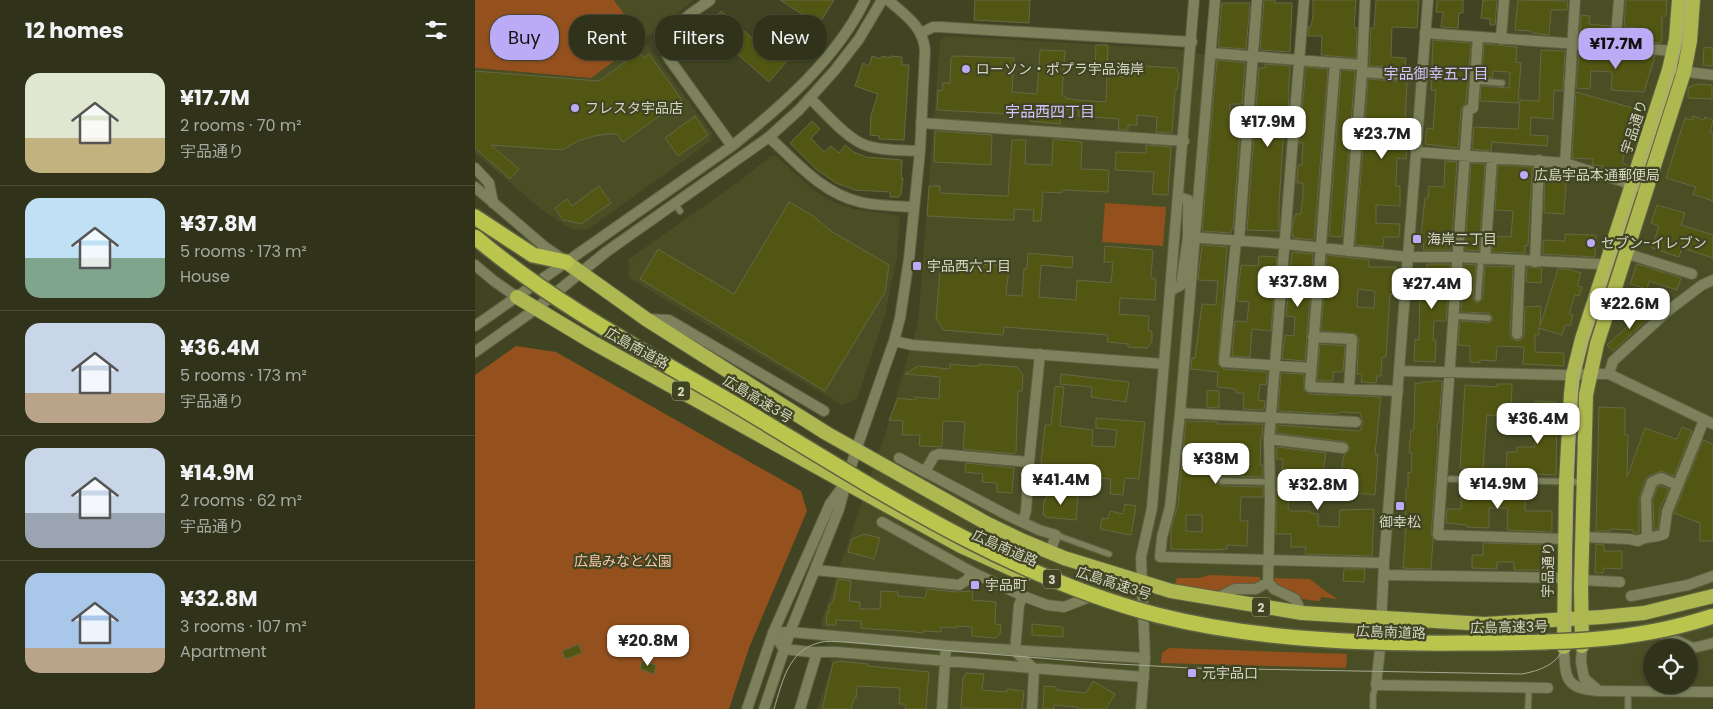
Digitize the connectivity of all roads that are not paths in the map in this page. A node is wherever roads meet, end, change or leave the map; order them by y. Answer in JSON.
{"nodes":[{"id":1,"x":709,"y":0,"type":"edge"},
{"id":2,"x":865,"y":0,"type":"edge"},
{"id":3,"x":882,"y":0,"type":"edge"},
{"id":4,"x":888,"y":0,"type":"edge"},
{"id":5,"x":1215,"y":0,"type":"edge"},
{"id":6,"x":1257,"y":0,"type":"edge"},
{"id":7,"x":1304,"y":0,"type":"edge"},
{"id":8,"x":1365,"y":0,"type":"edge"},
{"id":9,"x":1428,"y":0,"type":"edge"},
{"id":10,"x":1504,"y":0,"type":"edge"},
{"id":11,"x":1575,"y":0,"type":"edge"},
{"id":12,"x":1619,"y":0,"type":"edge"},
{"id":13,"x":1679,"y":0,"type":"edge"},
{"id":14,"x":1693,"y":0,"type":"edge"},
{"id":15,"x":1195,"y":1,"type":"edge"},
{"id":16,"x":921,"y":33,"type":"junction"},
{"id":17,"x":1425,"y":33,"type":"junction"},
{"id":18,"x":1478,"y":37,"type":"junction"},
{"id":19,"x":1501,"y":39,"type":"junction"},
{"id":20,"x":1192,"y":42,"type":"junction"},
{"id":21,"x":1572,"y":44,"type":"junction"},
{"id":22,"x":1615,"y":46,"type":"junction"},
{"id":23,"x":1675,"y":51,"type":"junction"},
{"id":24,"x":1211,"y":53,"type":"junction"},
{"id":25,"x":1253,"y":56,"type":"junction"},
{"id":26,"x":1299,"y":60,"type":"junction"},
{"id":27,"x":1335,"y":63,"type":"junction"},
{"id":28,"x":1362,"y":68,"type":"junction"},
{"id":29,"x":1669,"y":70,"type":"junction"},
{"id":30,"x":1684,"y":72,"type":"junction"},
{"id":31,"x":1713,"y":75,"type":"edge"},
{"id":32,"x":1422,"y":76,"type":"junction"},
{"id":33,"x":1475,"y":81,"type":"junction"},
{"id":34,"x":1501,"y":83,"type":"dead end"},
{"id":35,"x":811,"y":98,"type":"junction"},
{"id":36,"x":921,"y":123,"type":"junction"},
{"id":37,"x":769,"y":137,"type":"junction"},
{"id":38,"x":1184,"y":141,"type":"junction"},
{"id":39,"x":732,"y":146,"type":"junction"},
{"id":40,"x":920,"y":150,"type":"junction"},
{"id":41,"x":1416,"y":152,"type":"junction"},
{"id":42,"x":1464,"y":156,"type":"junction"},
{"id":43,"x":1492,"y":158,"type":"junction"},
{"id":44,"x":1539,"y":160,"type":"junction"},
{"id":45,"x":1565,"y":163,"type":"junction"},
{"id":46,"x":475,"y":168,"type":"edge"},
{"id":47,"x":1632,"y":184,"type":"junction"},
{"id":48,"x":475,"y":187,"type":"edge"},
{"id":49,"x":1646,"y":189,"type":"junction"},
{"id":50,"x":1179,"y":197,"type":"junction"},
{"id":51,"x":493,"y":203,"type":"junction"},
{"id":52,"x":914,"y":207,"type":"junction"},
{"id":53,"x":475,"y":217,"type":"edge"},
{"id":54,"x":475,"y":237,"type":"edge"},
{"id":55,"x":1192,"y":237,"type":"junction"},
{"id":56,"x":1237,"y":241,"type":"junction"},
{"id":57,"x":1285,"y":244,"type":"junction"},
{"id":58,"x":1320,"y":248,"type":"junction"},
{"id":59,"x":1348,"y":251,"type":"junction"},
{"id":60,"x":1625,"y":254,"type":"junction"},
{"id":61,"x":1408,"y":257,"type":"junction"},
{"id":62,"x":1459,"y":257,"type":"junction"},
{"id":63,"x":1483,"y":258,"type":"junction"},
{"id":64,"x":1520,"y":261,"type":"junction"},
{"id":65,"x":566,"y":262,"type":"junction"},
{"id":66,"x":1535,"y":262,"type":"junction"},
{"id":67,"x":475,"y":265,"type":"edge"},
{"id":68,"x":1606,"y":266,"type":"junction"},
{"id":69,"x":580,"y":272,"type":"junction"},
{"id":70,"x":1692,"y":274,"type":"dead end"},
{"id":71,"x":1713,"y":280,"type":"edge"},
{"id":72,"x":1170,"y":291,"type":"junction"},
{"id":73,"x":517,"y":297,"type":"junction"},
{"id":74,"x":1478,"y":298,"type":"dead end"},
{"id":75,"x":537,"y":308,"type":"junction"},
{"id":76,"x":1453,"y":316,"type":"junction"},
{"id":77,"x":1488,"y":318,"type":"dead end"},
{"id":78,"x":646,"y":319,"type":"junction"},
{"id":79,"x":475,"y":326,"type":"edge"},
{"id":80,"x":1517,"y":334,"type":"dead end"},
{"id":81,"x":1313,"y":336,"type":"junction"},
{"id":82,"x":894,"y":341,"type":"junction"},
{"id":83,"x":475,"y":352,"type":"edge"},
{"id":84,"x":1040,"y":354,"type":"junction"},
{"id":85,"x":1163,"y":364,"type":"junction"},
{"id":86,"x":1275,"y":366,"type":"junction"},
{"id":87,"x":1311,"y":368,"type":"junction"},
{"id":88,"x":1399,"y":371,"type":"junction"},
{"id":89,"x":1450,"y":372,"type":"junction"},
{"id":90,"x":1589,"y":374,"type":"junction"},
{"id":91,"x":1609,"y":374,"type":"junction"},
{"id":92,"x":1573,"y":375,"type":"junction"},
{"id":93,"x":772,"y":381,"type":"junction"},
{"id":94,"x":1349,"y":389,"type":"junction"},
{"id":95,"x":1398,"y":391,"type":"junction"},
{"id":96,"x":773,"y":400,"type":"junction"},
{"id":97,"x":824,"y":411,"type":"dead end"},
{"id":98,"x":1179,"y":413,"type":"junction"},
{"id":99,"x":1272,"y":418,"type":"junction"},
{"id":100,"x":1356,"y":422,"type":"dead end"},
{"id":101,"x":1709,"y":422,"type":"edge"},
{"id":102,"x":1269,"y":439,"type":"junction"},
{"id":103,"x":1343,"y":448,"type":"dead end"},
{"id":104,"x":856,"y":450,"type":"junction"},
{"id":105,"x":899,"y":458,"type":"dead end"},
{"id":106,"x":1029,"y":462,"type":"junction"},
{"id":107,"x":923,"y":479,"type":"junction"},
{"id":108,"x":1450,"y":479,"type":"dead end"},
{"id":109,"x":1222,"y":481,"type":"dead end"},
{"id":110,"x":1269,"y":482,"type":"junction"},
{"id":111,"x":1566,"y":482,"type":"junction"},
{"id":112,"x":1584,"y":482,"type":"junction"},
{"id":113,"x":846,"y":483,"type":"junction"},
{"id":114,"x":1677,"y":485,"type":"junction"},
{"id":115,"x":882,"y":522,"type":"dead end"},
{"id":116,"x":1023,"y":522,"type":"junction"},
{"id":117,"x":931,"y":529,"type":"junction"},
{"id":118,"x":1056,"y":535,"type":"junction"},
{"id":119,"x":1583,"y":537,"type":"junction"},
{"id":120,"x":1647,"y":537,"type":"junction"},
{"id":121,"x":1565,"y":539,"type":"junction"},
{"id":122,"x":1050,"y":552,"type":"junction"},
{"id":123,"x":939,"y":554,"type":"junction"},
{"id":124,"x":1109,"y":554,"type":"dead end"},
{"id":125,"x":1269,"y":560,"type":"junction"},
{"id":126,"x":1384,"y":562,"type":"junction"},
{"id":127,"x":816,"y":570,"type":"junction"},
{"id":128,"x":972,"y":572,"type":"junction"},
{"id":129,"x":1384,"y":575,"type":"junction"},
{"id":130,"x":1713,"y":576,"type":"edge"},
{"id":131,"x":1564,"y":578,"type":"junction"},
{"id":132,"x":1581,"y":580,"type":"junction"},
{"id":133,"x":1142,"y":581,"type":"junction"},
{"id":134,"x":1268,"y":582,"type":"junction"},
{"id":135,"x":1620,"y":582,"type":"dead end"},
{"id":136,"x":1688,"y":585,"type":"junction"},
{"id":137,"x":1023,"y":596,"type":"junction"},
{"id":138,"x":1631,"y":596,"type":"dead end"},
{"id":139,"x":1713,"y":596,"type":"edge"},
{"id":140,"x":1087,"y":598,"type":"junction"},
{"id":141,"x":1214,"y":599,"type":"junction"},
{"id":142,"x":1677,"y":605,"type":"junction"},
{"id":143,"x":1302,"y":613,"type":"junction"},
{"id":144,"x":1713,"y":616,"type":"edge"},
{"id":145,"x":1144,"y":617,"type":"junction"},
{"id":146,"x":1581,"y":618,"type":"junction"},
{"id":147,"x":1382,"y":619,"type":"junction"},
{"id":148,"x":1564,"y":619,"type":"junction"},
{"id":149,"x":1713,"y":622,"type":"edge"},
{"id":150,"x":790,"y":632,"type":"junction"},
{"id":151,"x":773,"y":633,"type":"junction"},
{"id":152,"x":1664,"y":635,"type":"junction"},
{"id":153,"x":1713,"y":643,"type":"edge"},
{"id":154,"x":946,"y":646,"type":"junction"},
{"id":155,"x":1582,"y":646,"type":"junction"},
{"id":156,"x":1564,"y":647,"type":"junction"},
{"id":157,"x":784,"y":649,"type":"junction"},
{"id":158,"x":1380,"y":650,"type":"junction"},
{"id":159,"x":1015,"y":651,"type":"junction"},
{"id":160,"x":817,"y":652,"type":"junction"},
{"id":161,"x":1145,"y":658,"type":"junction"},
{"id":162,"x":946,"y":662,"type":"junction"},
{"id":163,"x":1034,"y":669,"type":"junction"},
{"id":164,"x":1144,"y":677,"type":"junction"},
{"id":165,"x":1376,"y":685,"type":"junction"},
{"id":166,"x":1529,"y":687,"type":"junction"},
{"id":167,"x":1549,"y":688,"type":"dead end"},
{"id":168,"x":1600,"y":691,"type":"junction"},
{"id":169,"x":1628,"y":691,"type":"junction"},
{"id":170,"x":1713,"y":692,"type":"edge"},
{"id":171,"x":747,"y":709,"type":"edge"},
{"id":172,"x":764,"y":709,"type":"edge"},
{"id":173,"x":800,"y":709,"type":"edge"},
{"id":174,"x":942,"y":709,"type":"edge"},
{"id":175,"x":1032,"y":709,"type":"edge"},
{"id":176,"x":1141,"y":709,"type":"edge"},
{"id":177,"x":1373,"y":709,"type":"edge"},
{"id":178,"x":1528,"y":709,"type":"edge"},
{"id":179,"x":1628,"y":709,"type":"edge"}],
"edges":[{"from":1,"to":39,"type":"street"},
{"from":2,"to":39,"type":"street"},
{"from":3,"to":35,"type":"street"},
{"from":4,"to":16,"type":"street"},
{"from":5,"to":24,"type":"street"},
{"from":6,"to":25,"type":"street"},
{"from":7,"to":26,"type":"street"},
{"from":8,"to":28,"type":"street"},
{"from":9,"to":17,"type":"street"},
{"from":10,"to":19,"type":"street"},
{"from":11,"to":21,"type":"street"},
{"from":12,"to":22,"type":"street"},
{"from":13,"to":23,"type":"highway","name":"宇品通り"},
{"from":14,"to":30,"type":"highway"},
{"from":15,"to":20,"type":"street"},
{"from":16,"to":20,"type":"street"},
{"from":16,"to":36,"type":"street"},
{"from":17,"to":18,"type":"street"},
{"from":17,"to":32,"type":"street"},
{"from":18,"to":19,"type":"street"},
{"from":18,"to":33,"type":"street"},
{"from":19,"to":21,"type":"street"},
{"from":20,"to":38,"type":"street"},
{"from":21,"to":22,"type":"street"},
{"from":21,"to":45,"type":"street"},
{"from":22,"to":23,"type":"street"},
{"from":23,"to":29,"type":"highway","name":"宇品通り"},
{"from":24,"to":25,"type":"street"},
{"from":24,"to":55,"type":"street"},
{"from":25,"to":26,"type":"street"},
{"from":25,"to":56,"type":"street"},
{"from":26,"to":27,"type":"street"},
{"from":26,"to":57,"type":"street"},
{"from":27,"to":28,"type":"street"},
{"from":27,"to":58,"type":"street"},
{"from":28,"to":32,"type":"street"},
{"from":28,"to":59,"type":"street"},
{"from":29,"to":30,"type":"street"},
{"from":29,"to":47,"type":"highway","name":"宇品通り"},
{"from":30,"to":31,"type":"street"},
{"from":30,"to":49,"type":"highway"},
{"from":32,"to":41,"type":"street"},
{"from":33,"to":34,"type":"lane"},
{"from":33,"to":42,"type":"street"},
{"from":35,"to":37,"type":"street"},
{"from":35,"to":40,"type":"street"},
{"from":36,"to":38,"type":"street"},
{"from":36,"to":40,"type":"street"},
{"from":37,"to":52,"type":"street"},
{"from":37,"to":69,"type":"street"},
{"from":38,"to":50,"type":"street"},
{"from":39,"to":65,"type":"street"},
{"from":40,"to":52,"type":"street"},
{"from":41,"to":42,"type":"street"},
{"from":41,"to":61,"type":"street"},
{"from":42,"to":43,"type":"street"},
{"from":42,"to":62,"type":"street"},
{"from":43,"to":44,"type":"street"},
{"from":43,"to":63,"type":"street"},
{"from":44,"to":45,"type":"street"},
{"from":44,"to":66,"type":"street"},
{"from":45,"to":47,"type":"street"},
{"from":46,"to":51,"type":"street"},
{"from":47,"to":49,"type":"street"},
{"from":47,"to":68,"type":"highway","name":"宇品通り"},
{"from":48,"to":51,"type":"street"},
{"from":49,"to":60,"type":"highway"},
{"from":50,"to":55,"type":"street"},
{"from":50,"to":72,"type":"street"},
{"from":51,"to":65,"type":"street"},
{"from":52,"to":82,"type":"street"},
{"from":53,"to":65,"type":"highway"},
{"from":54,"to":144,"type":"highway","name":"広島高速3号","number":"3","bridge":true},
{"from":55,"to":56,"type":"street"},
{"from":55,"to":72,"type":"street"},
{"from":55,"to":98,"type":"street"},
{"from":56,"to":57,"type":"street"},
{"from":56,"to":86,"type":"street"},
{"from":57,"to":58,"type":"street"},
{"from":57,"to":86,"type":"street"},
{"from":58,"to":59,"type":"street"},
{"from":58,"to":81,"type":"street"},
{"from":59,"to":61,"type":"street"},
{"from":60,"to":70,"type":"street"},
{"from":60,"to":90,"type":"highway"},
{"from":61,"to":62,"type":"street"},
{"from":61,"to":88,"type":"street"},
{"from":62,"to":63,"type":"street"},
{"from":62,"to":76,"type":"street"},
{"from":63,"to":64,"type":"street"},
{"from":63,"to":74,"type":"lane"},
{"from":64,"to":66,"type":"street"},
{"from":64,"to":80,"type":"street"},
{"from":65,"to":69,"type":"highway","name":"広島南道路","number":"2"},
{"from":65,"to":73,"type":"street"},
{"from":66,"to":68,"type":"street"},
{"from":67,"to":73,"type":"street"},
{"from":68,"to":92,"type":"highway","name":"宇品通り"},
{"from":69,"to":75,"type":"street"},
{"from":69,"to":78,"type":"highway","name":"広島南道路","number":"2"},
{"from":71,"to":91,"type":"street"},
{"from":72,"to":85,"type":"street"},
{"from":73,"to":75,"type":"highway","name":"広島南道路","number":"2"},
{"from":73,"to":79,"type":"street"},
{"from":75,"to":83,"type":"street"},
{"from":75,"to":113,"type":"highway","name":"広島南道路","number":"2"},
{"from":76,"to":77,"type":"lane"},
{"from":76,"to":89,"type":"street"},
{"from":78,"to":93,"type":"street"},
{"from":78,"to":96,"type":"highway","name":"広島南道路","number":"2"},
{"from":81,"to":87,"type":"street"},
{"from":81,"to":94,"type":"street"},
{"from":82,"to":84,"type":"street"},
{"from":82,"to":104,"type":"street"},
{"from":84,"to":85,"type":"street"},
{"from":84,"to":106,"type":"street"},
{"from":85,"to":133,"type":"street"},
{"from":86,"to":87,"type":"street"},
{"from":86,"to":99,"type":"street"},
{"from":87,"to":94,"type":"street"},
{"from":88,"to":89,"type":"street"},
{"from":88,"to":95,"type":"street"},
{"from":89,"to":92,"type":"street"},
{"from":89,"to":121,"type":"street"},
{"from":90,"to":91,"type":"street"},
{"from":90,"to":92,"type":"street"},
{"from":90,"to":112,"type":"highway"},
{"from":91,"to":101,"type":"street"},
{"from":92,"to":111,"type":"highway","name":"宇品通り"},
{"from":93,"to":96,"type":"street"},
{"from":93,"to":97,"type":"street"},
{"from":94,"to":95,"type":"street"},
{"from":95,"to":126,"type":"street"},
{"from":96,"to":104,"type":"highway","name":"広島南道路","number":"2"},
{"from":98,"to":99,"type":"street"},
{"from":98,"to":125,"type":"street"},
{"from":99,"to":100,"type":"street"},
{"from":99,"to":102,"type":"street"},
{"from":101,"to":114,"type":"street"},
{"from":102,"to":103,"type":"street"},
{"from":102,"to":110,"type":"street"},
{"from":104,"to":107,"type":"highway","name":"広島南道路","number":"2"},
{"from":104,"to":113,"type":"street"},
{"from":105,"to":107,"type":"street"},
{"from":106,"to":107,"type":"street"},
{"from":106,"to":116,"type":"street"},
{"from":107,"to":116,"type":"street"},
{"from":107,"to":122,"type":"highway","name":"広島南道路","number":"2"},
{"from":108,"to":111,"type":"lane"},
{"from":109,"to":110,"type":"lane"},
{"from":110,"to":125,"type":"street"},
{"from":111,"to":112,"type":"lane"},
{"from":111,"to":121,"type":"highway","name":"宇品通り"},
{"from":112,"to":119,"type":"highway"},
{"from":113,"to":117,"type":"highway","name":"広島南道路","number":"2"},
{"from":113,"to":127,"type":"street"},
{"from":113,"to":151,"type":"street"},
{"from":114,"to":120,"type":"street"},
{"from":114,"to":120,"type":"street"},
{"from":115,"to":123,"type":"street"},
{"from":116,"to":118,"type":"street"},
{"from":117,"to":123,"type":"street"},
{"from":117,"to":140,"type":"highway","name":"広島南道路","number":"2"},
{"from":118,"to":122,"type":"street"},
{"from":118,"to":124,"type":"lane"},
{"from":119,"to":120,"type":"street"},
{"from":119,"to":132,"type":"highway"},
{"from":121,"to":131,"type":"highway","name":"宇品通り"},
{"from":122,"to":133,"type":"highway","name":"広島南道路","number":"2"},
{"from":123,"to":128,"type":"street"},
{"from":125,"to":126,"type":"street"},
{"from":125,"to":134,"type":"street"},
{"from":126,"to":129,"type":"street"},
{"from":127,"to":128,"type":"street"},
{"from":127,"to":150,"type":"street"},
{"from":128,"to":137,"type":"street"},
{"from":129,"to":131,"type":"street"},
{"from":129,"to":147,"type":"street"},
{"from":130,"to":136,"type":"street"},
{"from":131,"to":148,"type":"highway","name":"宇品通り"},
{"from":132,"to":135,"type":"street"},
{"from":132,"to":146,"type":"highway"},
{"from":133,"to":141,"type":"highway","name":"広島南道路","number":"2"},
{"from":133,"to":145,"type":"street"},
{"from":134,"to":141,"type":"street"},
{"from":134,"to":143,"type":"street"},
{"from":136,"to":138,"type":"street"},
{"from":136,"to":142,"type":"street"},
{"from":137,"to":140,"type":"street"},
{"from":137,"to":159,"type":"street"},
{"from":139,"to":142,"type":"highway","name":"広島南道路","number":"2"},
{"from":140,"to":145,"type":"highway","name":"広島南道路","number":"2"},
{"from":141,"to":143,"type":"highway","name":"広島南道路","number":"2"},
{"from":142,"to":146,"type":"highway","name":"広島南道路","number":"2"},
{"from":143,"to":147,"type":"highway","name":"広島南道路","number":"2"},
{"from":145,"to":158,"type":"highway","name":"広島南道路","number":"2"},
{"from":145,"to":161,"type":"street"},
{"from":146,"to":148,"type":"highway","name":"広島南道路","number":"2"},
{"from":146,"to":155,"type":"highway"},
{"from":147,"to":148,"type":"highway","name":"広島南道路","number":"2"},
{"from":147,"to":158,"type":"street"},
{"from":148,"to":156,"type":"highway","name":"宇品通り"},
{"from":149,"to":152,"type":"highway","name":"広島南道路","number":"2"},
{"from":150,"to":151,"type":"street"},
{"from":150,"to":154,"type":"street"},
{"from":150,"to":157,"type":"street"},
{"from":151,"to":157,"type":"street"},
{"from":151,"to":171,"type":"street"},
{"from":152,"to":153,"type":"street"},
{"from":152,"to":155,"type":"highway","name":"広島南道路","number":"2"},
{"from":154,"to":159,"type":"street"},
{"from":154,"to":162,"type":"street"},
{"from":155,"to":156,"type":"highway","name":"広島南道路","number":"2"},
{"from":155,"to":168,"type":"street"},
{"from":156,"to":158,"type":"highway","name":"広島南道路","number":"2"},
{"from":156,"to":168,"type":"street"},
{"from":157,"to":160,"type":"street"},
{"from":157,"to":172,"type":"street"},
{"from":158,"to":165,"type":"street"},
{"from":159,"to":161,"type":"street"},
{"from":159,"to":163,"type":"street"},
{"from":160,"to":162,"type":"street"},
{"from":160,"to":173,"type":"street"},
{"from":161,"to":164,"type":"street"},
{"from":162,"to":163,"type":"street"},
{"from":162,"to":174,"type":"street"},
{"from":163,"to":164,"type":"street"},
{"from":163,"to":175,"type":"street"},
{"from":164,"to":176,"type":"street"},
{"from":165,"to":166,"type":"street"},
{"from":165,"to":177,"type":"lane"},
{"from":166,"to":167,"type":"street"},
{"from":166,"to":178,"type":"lane"},
{"from":168,"to":169,"type":"street"},
{"from":169,"to":170,"type":"street"},
{"from":169,"to":179,"type":"lane"}]}
